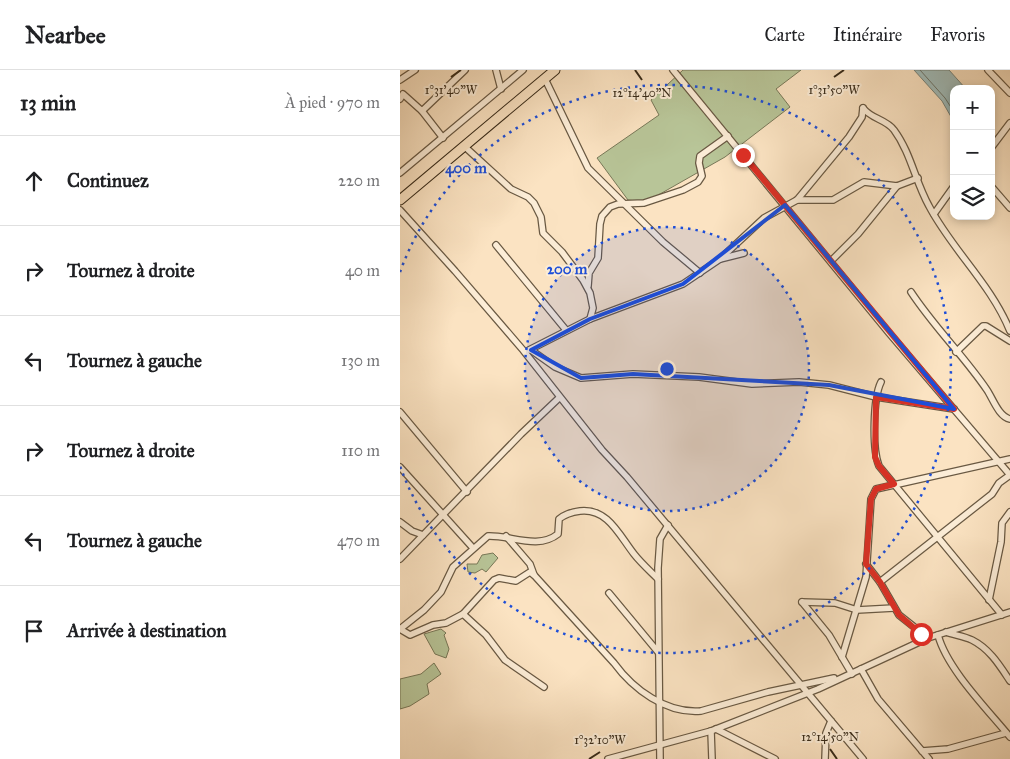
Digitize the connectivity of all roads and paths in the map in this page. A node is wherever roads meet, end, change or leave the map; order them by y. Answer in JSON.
{"nodes":[{"id":1,"x":415,"y":70,"type":"edge"},
{"id":2,"x":465,"y":70,"type":"edge"},
{"id":3,"x":496,"y":70,"type":"edge"},
{"id":4,"x":523,"y":70,"type":"edge"},
{"id":5,"x":555,"y":70,"type":"edge"},
{"id":6,"x":673,"y":70,"type":"edge"},
{"id":7,"x":988,"y":70,"type":"edge"},
{"id":8,"x":545,"y":79,"type":"junction"},
{"id":9,"x":400,"y":80,"type":"edge"},
{"id":10,"x":501,"y":89,"type":"junction"},
{"id":11,"x":1010,"y":93,"type":"edge"},
{"id":12,"x":401,"y":94,"type":"edge"},
{"id":13,"x":422,"y":111,"type":"junction"},
{"id":14,"x":1010,"y":123,"type":"edge"},
{"id":15,"x":728,"y":136,"type":"junction"},
{"id":16,"x":443,"y":138,"type":"junction"},
{"id":17,"x":995,"y":143,"type":"edge"},
{"id":18,"x":464,"y":146,"type":"junction"},
{"id":19,"x":400,"y":173,"type":"edge"},
{"id":20,"x":918,"y":178,"type":"junction"},
{"id":21,"x":897,"y":186,"type":"junction"},
{"id":22,"x":995,"y":191,"type":"edge"},
{"id":23,"x":950,"y":192,"type":"edge"},
{"id":24,"x":400,"y":200,"type":"edge"},
{"id":25,"x":797,"y":200,"type":"junction"},
{"id":26,"x":623,"y":204,"type":"junction"},
{"id":27,"x":785,"y":205,"type":"junction"},
{"id":28,"x":1010,"y":208,"type":"edge"},
{"id":29,"x":400,"y":210,"type":"edge"},
{"id":30,"x":934,"y":214,"type":"junction"},
{"id":31,"x":496,"y":245,"type":"dead end"},
{"id":32,"x":744,"y":253,"type":"dead end"},
{"id":33,"x":720,"y":259,"type":"junction"},
{"id":34,"x":831,"y":261,"type":"junction"},
{"id":35,"x":700,"y":273,"type":"junction"},
{"id":36,"x":911,"y":292,"type":"dead end"},
{"id":37,"x":590,"y":293,"type":"junction"},
{"id":38,"x":1000,"y":308,"type":"junction"},
{"id":39,"x":590,"y":318,"type":"junction"},
{"id":40,"x":1010,"y":320,"type":"edge"},
{"id":41,"x":566,"y":330,"type":"junction"},
{"id":42,"x":1010,"y":331,"type":"edge"},
{"id":43,"x":1010,"y":341,"type":"edge"},
{"id":44,"x":523,"y":350,"type":"junction"},
{"id":45,"x":531,"y":350,"type":"junction"},
{"id":46,"x":956,"y":352,"type":"junction"},
{"id":47,"x":880,"y":382,"type":"dead end"},
{"id":48,"x":876,"y":397,"type":"junction"},
{"id":49,"x":559,"y":398,"type":"junction"},
{"id":50,"x":954,"y":409,"type":"junction"},
{"id":51,"x":400,"y":412,"type":"edge"},
{"id":52,"x":1010,"y":419,"type":"edge"},
{"id":53,"x":1010,"y":459,"type":"edge"},
{"id":54,"x":999,"y":462,"type":"junction"},
{"id":55,"x":400,"y":467,"type":"edge"},
{"id":56,"x":1010,"y":475,"type":"edge"},
{"id":57,"x":894,"y":484,"type":"junction"},
{"id":58,"x":467,"y":492,"type":"junction"},
{"id":59,"x":1010,"y":512,"type":"edge"},
{"id":60,"x":443,"y":516,"type":"junction"},
{"id":61,"x":400,"y":522,"type":"edge"},
{"id":62,"x":668,"y":525,"type":"junction"},
{"id":63,"x":423,"y":535,"type":"junction"},
{"id":64,"x":506,"y":536,"type":"junction"},
{"id":65,"x":937,"y":536,"type":"junction"},
{"id":66,"x":473,"y":548,"type":"junction"},
{"id":67,"x":400,"y":559,"type":"edge"},
{"id":68,"x":866,"y":564,"type":"junction"},
{"id":69,"x":534,"y":575,"type":"junction"},
{"id":70,"x":658,"y":579,"type":"junction"},
{"id":71,"x":880,"y":582,"type":"junction"},
{"id":72,"x":609,"y":593,"type":"dead end"},
{"id":73,"x":989,"y":600,"type":"junction"},
{"id":74,"x":894,"y":608,"type":"junction"},
{"id":75,"x":857,"y":610,"type":"junction"},
{"id":76,"x":1010,"y":612,"type":"edge"},
{"id":77,"x":463,"y":614,"type":"junction"},
{"id":78,"x":1002,"y":615,"type":"junction"},
{"id":79,"x":400,"y":629,"type":"edge"},
{"id":80,"x":946,"y":632,"type":"junction"},
{"id":81,"x":938,"y":635,"type":"junction"},
{"id":82,"x":928,"y":638,"type":"junction"},
{"id":83,"x":658,"y":652,"type":"junction"},
{"id":84,"x":842,"y":658,"type":"junction"},
{"id":85,"x":861,"y":669,"type":"junction"},
{"id":86,"x":852,"y":674,"type":"junction"},
{"id":87,"x":839,"y":678,"type":"junction"},
{"id":88,"x":1010,"y":681,"type":"edge"},
{"id":89,"x":802,"y":685,"type":"junction"},
{"id":90,"x":544,"y":687,"type":"dead end"},
{"id":91,"x":808,"y":693,"type":"junction"},
{"id":92,"x":659,"y":702,"type":"junction"},
{"id":93,"x":831,"y":721,"type":"junction"},
{"id":94,"x":713,"y":730,"type":"junction"},
{"id":95,"x":1008,"y":735,"type":"edge"},
{"id":96,"x":660,"y":746,"type":"junction"},
{"id":97,"x":922,"y":751,"type":"junction"},
{"id":98,"x":608,"y":759,"type":"edge"},
{"id":99,"x":660,"y":759,"type":"edge"},
{"id":100,"x":712,"y":759,"type":"edge"},
{"id":101,"x":775,"y":759,"type":"edge"},
{"id":102,"x":826,"y":759,"type":"edge"},
{"id":103,"x":863,"y":759,"type":"edge"},
{"id":104,"x":929,"y":759,"type":"edge"}],
"edges":[{"from":1,"to":9,"type":"street"},
{"from":2,"to":13,"type":"street"},
{"from":3,"to":10,"type":"street"},
{"from":4,"to":10,"type":"street"},
{"from":5,"to":8,"type":"main road"},
{"from":6,"to":15,"type":"street"},
{"from":7,"to":11,"type":"street"},
{"from":8,"to":18,"type":"main road"},
{"from":8,"to":26,"type":"street"},
{"from":10,"to":16,"type":"street"},
{"from":12,"to":13,"type":"street"},
{"from":13,"to":16,"type":"street"},
{"from":14,"to":17,"type":"street"},
{"from":15,"to":26,"type":"street"},
{"from":15,"to":27,"type":"street"},
{"from":16,"to":19,"type":"street"},
{"from":18,"to":24,"type":"main road"},
{"from":18,"to":37,"type":"street"},
{"from":20,"to":21,"type":"street"},
{"from":20,"to":25,"type":"street"},
{"from":20,"to":30,"type":"street"},
{"from":21,"to":25,"type":"street"},
{"from":21,"to":34,"type":"street"},
{"from":22,"to":28,"type":"street"},
{"from":23,"to":30,"type":"street"},
{"from":25,"to":27,"type":"street"},
{"from":26,"to":35,"type":"street"},
{"from":26,"to":37,"type":"street"},
{"from":27,"to":33,"type":"street"},
{"from":27,"to":34,"type":"street"},
{"from":29,"to":44,"type":"street"},
{"from":30,"to":38,"type":"street"},
{"from":31,"to":41,"type":"street"},
{"from":32,"to":33,"type":"street"},
{"from":33,"to":35,"type":"street"},
{"from":34,"to":50,"type":"street"},
{"from":35,"to":39,"type":"street"},
{"from":36,"to":46,"type":"street"},
{"from":37,"to":39,"type":"street"},
{"from":38,"to":40,"type":"street"},
{"from":38,"to":42,"type":"street"},
{"from":39,"to":41,"type":"street"},
{"from":41,"to":45,"type":"street"},
{"from":43,"to":46,"type":"street"},
{"from":44,"to":45,"type":"street"},
{"from":44,"to":49,"type":"street"},
{"from":45,"to":48,"type":"street"},
{"from":46,"to":52,"type":"street"},
{"from":47,"to":48,"type":"street"},
{"from":48,"to":50,"type":"street"},
{"from":48,"to":57,"type":"street"},
{"from":49,"to":58,"type":"street"},
{"from":49,"to":62,"type":"street"},
{"from":50,"to":54,"type":"street"},
{"from":51,"to":58,"type":"street"},
{"from":53,"to":54,"type":"street"},
{"from":54,"to":56,"type":"street"},
{"from":54,"to":57,"type":"street"},
{"from":55,"to":60,"type":"street"},
{"from":56,"to":65,"type":"street"},
{"from":57,"to":65,"type":"street"},
{"from":57,"to":68,"type":"street"},
{"from":58,"to":60,"type":"street"},
{"from":59,"to":73,"type":"street"},
{"from":60,"to":63,"type":"street"},
{"from":60,"to":66,"type":"street"},
{"from":61,"to":63,"type":"street"},
{"from":62,"to":70,"type":"street"},
{"from":62,"to":89,"type":"street"},
{"from":63,"to":67,"type":"street"},
{"from":64,"to":66,"type":"street"},
{"from":64,"to":69,"type":"street"},
{"from":64,"to":70,"type":"street"},
{"from":65,"to":71,"type":"street"},
{"from":65,"to":73,"type":"street"},
{"from":66,"to":79,"type":"street"},
{"from":68,"to":71,"type":"street"},
{"from":68,"to":75,"type":"street"},
{"from":69,"to":77,"type":"street"},
{"from":69,"to":92,"type":"street"},
{"from":70,"to":83,"type":"street"},
{"from":71,"to":74,"type":"street"},
{"from":72,"to":83,"type":"street"},
{"from":73,"to":78,"type":"street"},
{"from":74,"to":75,"type":"street"},
{"from":74,"to":82,"type":"street"},
{"from":75,"to":84,"type":"street"},
{"from":75,"to":84,"type":"street"},
{"from":76,"to":78,"type":"street"},
{"from":77,"to":79,"type":"street"},
{"from":77,"to":90,"type":"street"},
{"from":78,"to":80,"type":"street"},
{"from":80,"to":81,"type":"street"},
{"from":80,"to":88,"type":"street"},
{"from":81,"to":82,"type":"street"},
{"from":81,"to":95,"type":"street"},
{"from":82,"to":85,"type":"street"},
{"from":83,"to":92,"type":"street"},
{"from":84,"to":86,"type":"street"},
{"from":85,"to":86,"type":"street"},
{"from":85,"to":97,"type":"street"},
{"from":86,"to":87,"type":"street"},
{"from":87,"to":89,"type":"street"},
{"from":87,"to":91,"type":"street"},
{"from":89,"to":91,"type":"street"},
{"from":89,"to":92,"type":"street"},
{"from":91,"to":93,"type":"street"},
{"from":91,"to":94,"type":"street"},
{"from":92,"to":96,"type":"street"},
{"from":93,"to":102,"type":"street"},
{"from":93,"to":103,"type":"street"},
{"from":94,"to":96,"type":"street"},
{"from":94,"to":100,"type":"street"},
{"from":94,"to":101,"type":"street"},
{"from":95,"to":97,"type":"street"},
{"from":96,"to":98,"type":"street"},
{"from":96,"to":99,"type":"street"},
{"from":97,"to":104,"type":"street"}]}
